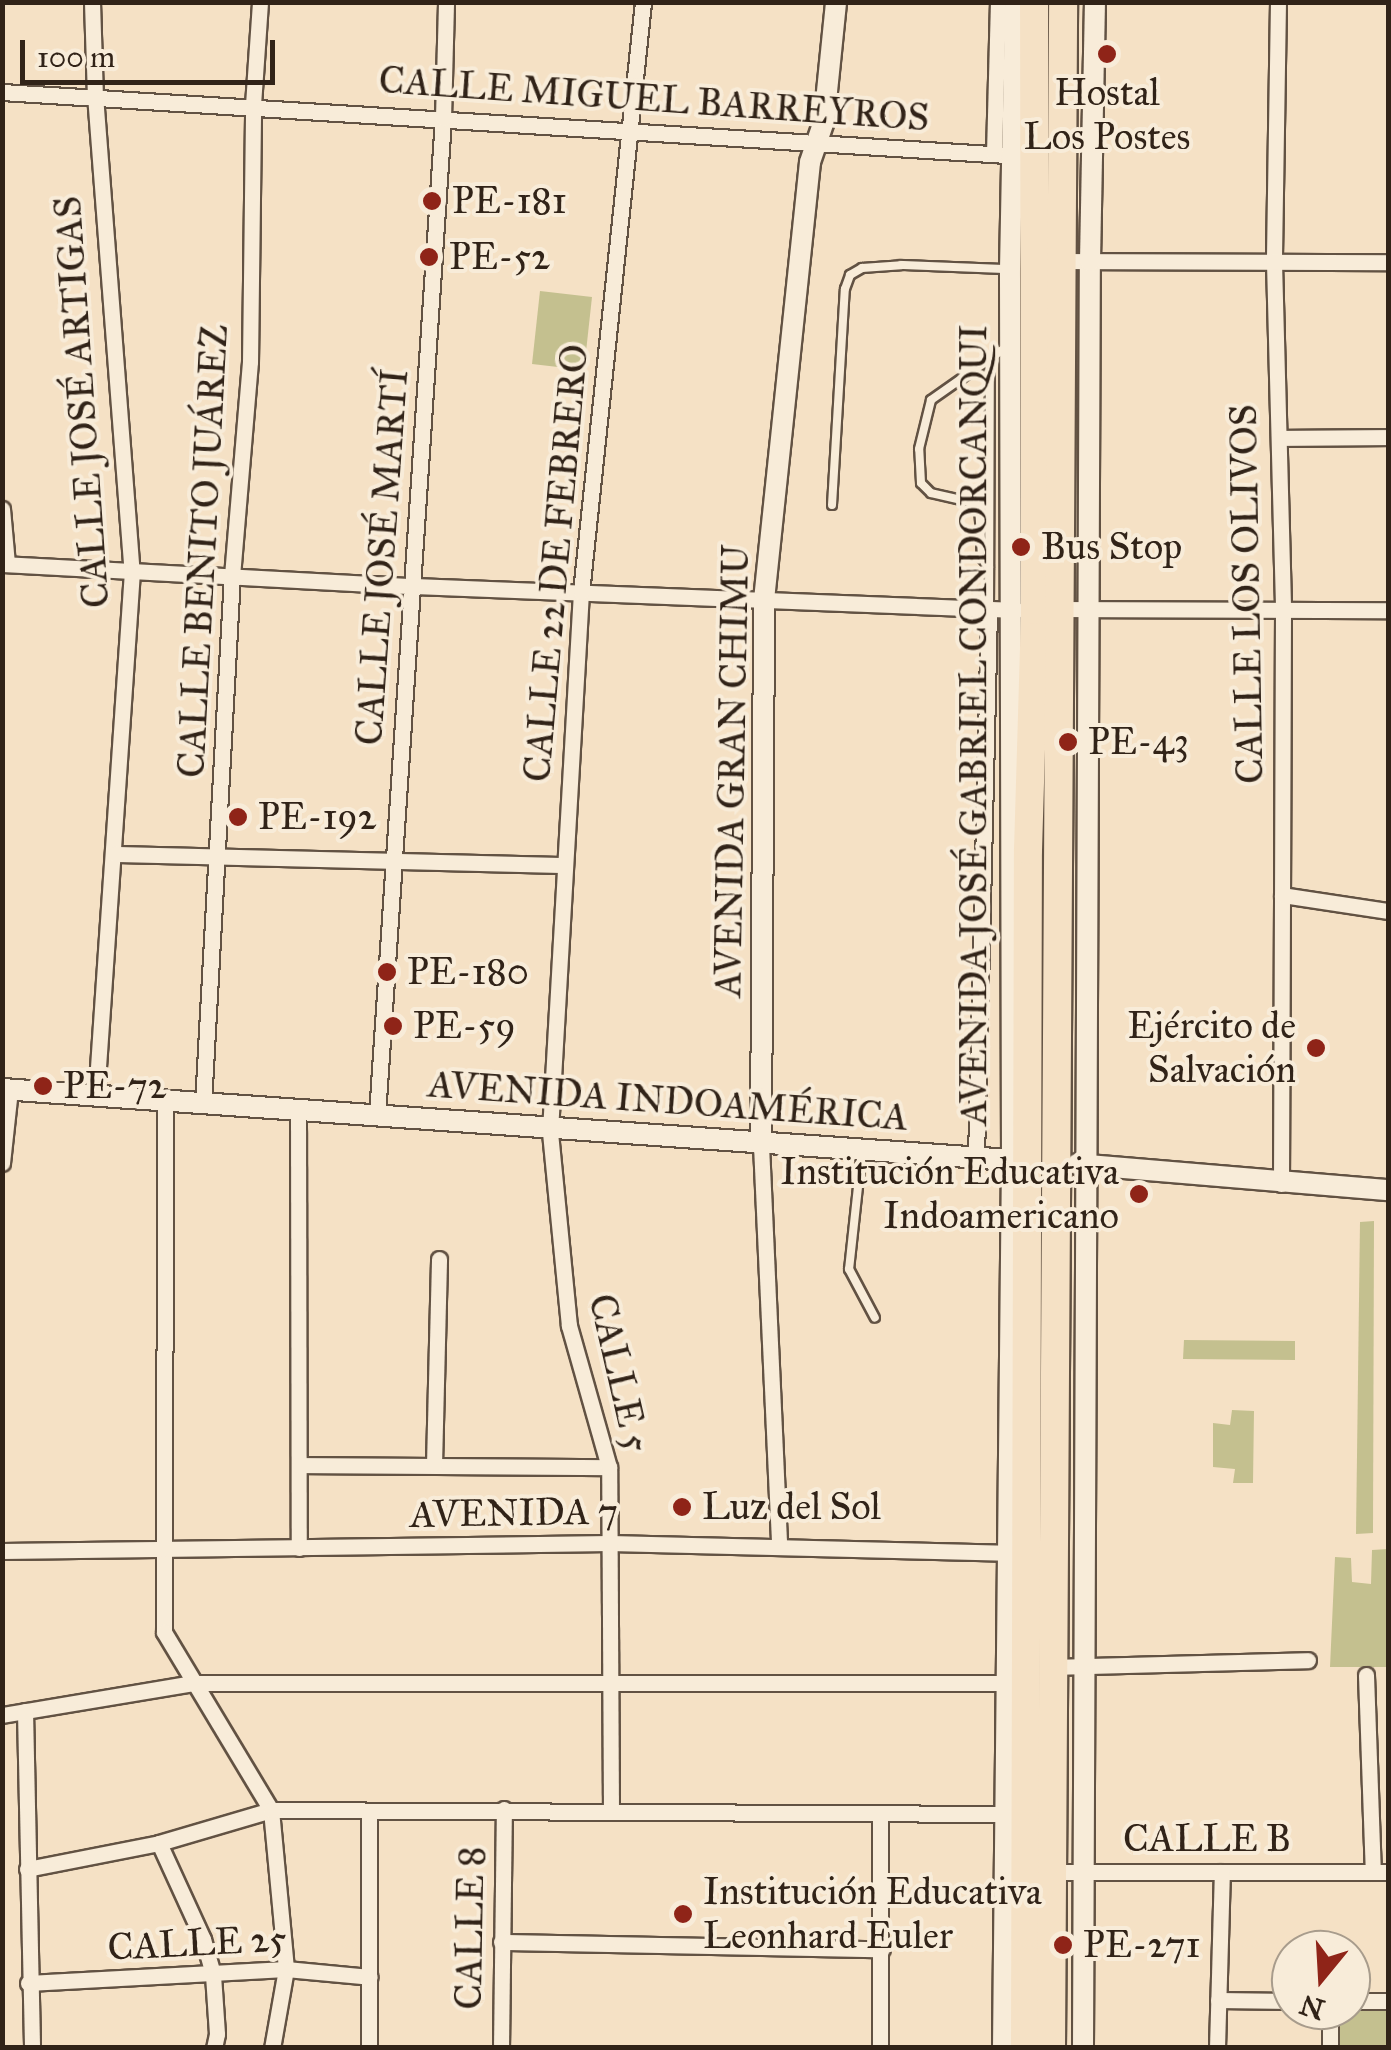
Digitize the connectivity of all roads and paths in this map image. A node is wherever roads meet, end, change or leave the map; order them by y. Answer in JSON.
{"nodes":[{"id":1,"x":92,"y":2,"type":"edge"},
{"id":2,"x":260,"y":2,"type":"edge"},
{"id":3,"x":446,"y":2,"type":"edge"},
{"id":4,"x":643,"y":2,"type":"edge"},
{"id":5,"x":836,"y":2,"type":"edge"},
{"id":6,"x":998,"y":2,"type":"edge"},
{"id":7,"x":1015,"y":2,"type":"edge"},
{"id":8,"x":1034,"y":2,"type":"edge"},
{"id":9,"x":1063,"y":2,"type":"edge"},
{"id":10,"x":1095,"y":2,"type":"edge"},
{"id":11,"x":1278,"y":2,"type":"edge"},
{"id":12,"x":2,"y":92,"type":"edge"},
{"id":13,"x":95,"y":95,"type":"junction"},
{"id":14,"x":252,"y":106,"type":"junction"},
{"id":15,"x":443,"y":118,"type":"junction"},
{"id":16,"x":632,"y":130,"type":"junction"},
{"id":17,"x":817,"y":142,"type":"junction"},
{"id":18,"x":1026,"y":156,"type":"junction"},
{"id":19,"x":1076,"y":261,"type":"junction"},
{"id":20,"x":1274,"y":262,"type":"junction"},
{"id":21,"x":1388,"y":262,"type":"edge"},
{"id":22,"x":1010,"y":269,"type":"junction"},
{"id":23,"x":1023,"y":338,"type":"junction"},
{"id":24,"x":990,"y":358,"type":"junction"},
{"id":25,"x":1388,"y":437,"type":"edge"},
{"id":26,"x":1278,"y":438,"type":"junction"},
{"id":27,"x":832,"y":505,"type":"dead end"},
{"id":28,"x":2,"y":509,"type":"edge"},
{"id":29,"x":5,"y":564,"type":"edge"},
{"id":30,"x":989,"y":568,"type":"junction"},
{"id":31,"x":132,"y":570,"type":"junction"},
{"id":32,"x":232,"y":576,"type":"junction"},
{"id":33,"x":414,"y":586,"type":"junction"},
{"id":34,"x":581,"y":592,"type":"junction"},
{"id":35,"x":764,"y":600,"type":"junction"},
{"id":36,"x":990,"y":609,"type":"junction"},
{"id":37,"x":1090,"y":609,"type":"junction"},
{"id":38,"x":1036,"y":610,"type":"junction"},
{"id":39,"x":1388,"y":610,"type":"edge"},
{"id":40,"x":1283,"y":613,"type":"junction"},
{"id":41,"x":115,"y":854,"type":"junction"},
{"id":42,"x":217,"y":859,"type":"junction"},
{"id":43,"x":392,"y":862,"type":"junction"},
{"id":44,"x":564,"y":865,"type":"junction"},
{"id":45,"x":1282,"y":894,"type":"junction"},
{"id":46,"x":1388,"y":912,"type":"edge"},
{"id":47,"x":6,"y":1089,"type":"edge"},
{"id":48,"x":96,"y":1096,"type":"junction"},
{"id":49,"x":165,"y":1101,"type":"junction"},
{"id":50,"x":203,"y":1104,"type":"junction"},
{"id":51,"x":298,"y":1110,"type":"junction"},
{"id":52,"x":377,"y":1115,"type":"junction"},
{"id":53,"x":550,"y":1131,"type":"junction"},
{"id":54,"x":761,"y":1146,"type":"junction"},
{"id":55,"x":862,"y":1150,"type":"junction"},
{"id":56,"x":976,"y":1158,"type":"junction"},
{"id":57,"x":1032,"y":1161,"type":"junction"},
{"id":58,"x":2,"y":1162,"type":"edge"},
{"id":59,"x":1088,"y":1164,"type":"junction"},
{"id":60,"x":1281,"y":1184,"type":"junction"},
{"id":61,"x":1388,"y":1190,"type":"edge"},
{"id":62,"x":438,"y":1259,"type":"dead end"},
{"id":63,"x":875,"y":1318,"type":"dead end"},
{"id":64,"x":299,"y":1465,"type":"junction"},
{"id":65,"x":434,"y":1465,"type":"junction"},
{"id":66,"x":609,"y":1467,"type":"junction"},
{"id":67,"x":610,"y":1543,"type":"junction"},
{"id":68,"x":779,"y":1545,"type":"junction"},
{"id":69,"x":162,"y":1548,"type":"junction"},
{"id":70,"x":300,"y":1548,"type":"junction"},
{"id":71,"x":2,"y":1551,"type":"edge"},
{"id":72,"x":1016,"y":1553,"type":"junction"},
{"id":73,"x":1308,"y":1660,"type":"dead end"},
{"id":74,"x":1053,"y":1664,"type":"junction"},
{"id":75,"x":1084,"y":1664,"type":"junction"},
{"id":76,"x":1366,"y":1676,"type":"dead end"},
{"id":77,"x":193,"y":1682,"type":"junction"},
{"id":78,"x":1016,"y":1682,"type":"junction"},
{"id":79,"x":609,"y":1684,"type":"junction"},
{"id":80,"x":25,"y":1711,"type":"junction"},
{"id":81,"x":2,"y":1714,"type":"edge"},
{"id":82,"x":270,"y":1810,"type":"junction"},
{"id":83,"x":504,"y":1810,"type":"junction"},
{"id":84,"x":611,"y":1811,"type":"junction"},
{"id":85,"x":370,"y":1812,"type":"junction"},
{"id":86,"x":880,"y":1813,"type":"junction"},
{"id":87,"x":1017,"y":1814,"type":"junction"},
{"id":88,"x":159,"y":1842,"type":"junction"},
{"id":89,"x":27,"y":1869,"type":"junction"},
{"id":90,"x":1039,"y":1872,"type":"junction"},
{"id":91,"x":1083,"y":1872,"type":"junction"},
{"id":92,"x":1222,"y":1872,"type":"junction"},
{"id":93,"x":1381,"y":1872,"type":"edge"},
{"id":94,"x":501,"y":1942,"type":"junction"},
{"id":95,"x":882,"y":1948,"type":"junction"},
{"id":96,"x":286,"y":1969,"type":"junction"},
{"id":97,"x":213,"y":1976,"type":"junction"},
{"id":98,"x":370,"y":1977,"type":"junction"},
{"id":99,"x":28,"y":1984,"type":"junction"},
{"id":100,"x":1218,"y":2000,"type":"junction"},
{"id":101,"x":1271,"y":2001,"type":"edge"},
{"id":102,"x":32,"y":2048,"type":"edge"},
{"id":103,"x":214,"y":2048,"type":"edge"},
{"id":104,"x":272,"y":2048,"type":"edge"},
{"id":105,"x":370,"y":2048,"type":"edge"},
{"id":106,"x":501,"y":2048,"type":"edge"},
{"id":107,"x":880,"y":2048,"type":"edge"},
{"id":108,"x":1003,"y":2048,"type":"edge"},
{"id":109,"x":1025,"y":2048,"type":"edge"},
{"id":110,"x":1051,"y":2048,"type":"edge"},
{"id":111,"x":1084,"y":2048,"type":"edge"},
{"id":112,"x":1217,"y":2048,"type":"edge"}],
"edges":[{"from":1,"to":13,"type":"street","name":"CALLE JOSÉ ARTIGAS"},
{"from":2,"to":14,"type":"street","name":"CALLE BENITO JUÁREZ"},
{"from":3,"to":15,"type":"street","name":"CALLE JOSÉ MARTÍ"},
{"from":4,"to":16,"type":"street","name":"CALLE 22 DE FEBRERO"},
{"from":5,"to":17,"type":"street","name":"AVENIDA GRAN CHIMU"},
{"from":6,"to":18,"type":"street"},
{"from":7,"to":18,"type":"street","name":"AVENIDA JOSÉ GABRIEL CONDORCANQUI"},
{"from":8,"to":18,"type":"highway","name":"AVENIDA JOSÉ GABRIEL CONDORCANQUI"},
{"from":9,"to":18,"type":"highway","name":"AVENIDA JOSÉ GABRIEL CONDORCANQUI"},
{"from":10,"to":19,"type":"street","name":"AVENIDA JOSÉ GABRIEL CONDORCANQUI"},
{"from":11,"to":20,"type":"street","name":"CALLE LOS OLIVOS"},
{"from":12,"to":13,"type":"street","name":"CALLE MIGUEL BARREYROS"},
{"from":13,"to":14,"type":"street","name":"CALLE MIGUEL BARREYROS"},
{"from":13,"to":31,"type":"street","name":"CALLE JOSÉ ARTIGAS"},
{"from":14,"to":15,"type":"street","name":"CALLE MIGUEL BARREYROS"},
{"from":14,"to":32,"type":"street","name":"CALLE BENITO JUÁREZ"},
{"from":15,"to":16,"type":"street","name":"CALLE MIGUEL BARREYROS"},
{"from":15,"to":33,"type":"street","name":"CALLE JOSÉ MARTÍ"},
{"from":16,"to":17,"type":"street","name":"CALLE MIGUEL BARREYROS"},
{"from":16,"to":34,"type":"street","name":"CALLE 22 DE FEBRERO"},
{"from":17,"to":18,"type":"street","name":"CALLE MIGUEL BARREYROS"},
{"from":17,"to":35,"type":"street","name":"AVENIDA GRAN CHIMU"},
{"from":18,"to":19,"type":"highway","name":"AVENIDA JOSÉ GABRIEL CONDORCANQUI"},
{"from":18,"to":22,"type":"street","name":"AVENIDA JOSÉ GABRIEL CONDORCANQUI"},
{"from":18,"to":23,"type":"highway","name":"AVENIDA JOSÉ GABRIEL CONDORCANQUI"},
{"from":19,"to":20,"type":"street"},
{"from":19,"to":37,"type":"street","name":"AVENIDA JOSÉ GABRIEL CONDORCANQUI"},
{"from":19,"to":38,"type":"highway","name":"AVENIDA JOSÉ GABRIEL CONDORCANQUI"},
{"from":20,"to":21,"type":"street"},
{"from":20,"to":26,"type":"street","name":"CALLE LOS OLIVOS"},
{"from":22,"to":23,"type":"street","name":"AVENIDA JOSÉ GABRIEL CONDORCANQUI"},
{"from":22,"to":27,"type":"lane"},
{"from":23,"to":24,"type":"lane"},
{"from":23,"to":38,"type":"highway","name":"AVENIDA JOSÉ GABRIEL CONDORCANQUI"},
{"from":24,"to":30,"type":"lane"},
{"from":24,"to":30,"type":"lane"},
{"from":25,"to":26,"type":"street"},
{"from":26,"to":40,"type":"street","name":"CALLE LOS OLIVOS"},
{"from":28,"to":29,"type":"street"},
{"from":29,"to":31,"type":"street"},
{"from":30,"to":36,"type":"lane"},
{"from":31,"to":32,"type":"street"},
{"from":31,"to":41,"type":"street","name":"CALLE JOSÉ ARTIGAS"},
{"from":32,"to":33,"type":"street"},
{"from":32,"to":42,"type":"street","name":"CALLE BENITO JUÁREZ"},
{"from":33,"to":34,"type":"street"},
{"from":33,"to":43,"type":"street","name":"CALLE JOSÉ MARTÍ"},
{"from":34,"to":35,"type":"street"},
{"from":34,"to":44,"type":"street","name":"CALLE 22 DE FEBRERO"},
{"from":35,"to":36,"type":"street"},
{"from":35,"to":54,"type":"street","name":"AVENIDA GRAN CHIMU"},
{"from":36,"to":38,"type":"street"},
{"from":36,"to":56,"type":"street"},
{"from":37,"to":38,"type":"street"},
{"from":37,"to":40,"type":"street"},
{"from":37,"to":59,"type":"street","name":"AVENIDA JOSÉ GABRIEL CONDORCANQUI"},
{"from":38,"to":57,"type":"highway","name":"AVENIDA JOSÉ GABRIEL CONDORCANQUI"},
{"from":39,"to":40,"type":"street"},
{"from":40,"to":45,"type":"street","name":"CALLE LOS OLIVOS"},
{"from":41,"to":42,"type":"street"},
{"from":41,"to":48,"type":"street","name":"CALLE JOSÉ ARTIGAS"},
{"from":42,"to":43,"type":"street"},
{"from":42,"to":50,"type":"street","name":"CALLE BENITO JUÁREZ"},
{"from":43,"to":44,"type":"street"},
{"from":43,"to":52,"type":"street","name":"CALLE JOSÉ MARTÍ"},
{"from":44,"to":53,"type":"street","name":"CALLE 22 DE FEBRERO"},
{"from":45,"to":46,"type":"street"},
{"from":45,"to":60,"type":"street","name":"CALLE LOS OLIVOS"},
{"from":47,"to":48,"type":"street","name":"AVENIDA INDOAMÉRICA"},
{"from":47,"to":58,"type":"street"},
{"from":48,"to":49,"type":"street","name":"AVENIDA INDOAMÉRICA"},
{"from":49,"to":50,"type":"street","name":"AVENIDA INDOAMÉRICA"},
{"from":49,"to":69,"type":"street"},
{"from":50,"to":51,"type":"street","name":"AVENIDA INDOAMÉRICA"},
{"from":51,"to":52,"type":"street","name":"AVENIDA INDOAMÉRICA"},
{"from":51,"to":64,"type":"street"},
{"from":52,"to":53,"type":"street","name":"AVENIDA INDOAMÉRICA"},
{"from":53,"to":54,"type":"street","name":"AVENIDA INDOAMÉRICA"},
{"from":53,"to":66,"type":"street","name":"CALLE 5"},
{"from":54,"to":55,"type":"street","name":"AVENIDA INDOAMÉRICA"},
{"from":54,"to":68,"type":"street","name":"AVENIDA GRAN CHIMU"},
{"from":55,"to":56,"type":"street","name":"AVENIDA INDOAMÉRICA"},
{"from":55,"to":63,"type":"lane"},
{"from":56,"to":57,"type":"street","name":"AVENIDA INDOAMÉRICA"},
{"from":57,"to":59,"type":"street","name":"AVENIDA INDOAMÉRICA"},
{"from":57,"to":72,"type":"highway","name":"AVENIDA JOSÉ GABRIEL CONDORCANQUI"},
{"from":57,"to":74,"type":"highway","name":"AVENIDA JOSÉ GABRIEL CONDORCANQUI"},
{"from":59,"to":60,"type":"street","name":"AVENIDA INDOAMÉRICA"},
{"from":59,"to":75,"type":"street","name":"AVENIDA JOSÉ GABRIEL CONDORCANQUI"},
{"from":60,"to":61,"type":"street","name":"AVENIDA INDOAMÉRICA"},
{"from":62,"to":65,"type":"street"},
{"from":64,"to":65,"type":"street"},
{"from":64,"to":70,"type":"street"},
{"from":65,"to":66,"type":"street"},
{"from":66,"to":67,"type":"street","name":"CALLE 5"},
{"from":67,"to":68,"type":"street","name":"AVENIDA 7"},
{"from":67,"to":70,"type":"street","name":"AVENIDA 7"},
{"from":67,"to":79,"type":"street","name":"CALLE 5"},
{"from":68,"to":72,"type":"street","name":"AVENIDA 7"},
{"from":69,"to":70,"type":"street","name":"AVENIDA 7"},
{"from":69,"to":71,"type":"street","name":"AVENIDA 7"},
{"from":69,"to":77,"type":"street"},
{"from":72,"to":78,"type":"highway","name":"AVENIDA JOSÉ GABRIEL CONDORCANQUI"},
{"from":73,"to":75,"type":"street"},
{"from":74,"to":75,"type":"street"},
{"from":74,"to":78,"type":"street"},
{"from":74,"to":90,"type":"highway","name":"AVENIDA JOSÉ GABRIEL CONDORCANQUI"},
{"from":75,"to":91,"type":"street","name":"AVENIDA JOSÉ GABRIEL CONDORCANQUI"},
{"from":76,"to":93,"type":"street"},
{"from":77,"to":79,"type":"street"},
{"from":77,"to":80,"type":"street"},
{"from":77,"to":82,"type":"street"},
{"from":78,"to":79,"type":"street"},
{"from":78,"to":87,"type":"highway","name":"AVENIDA JOSÉ GABRIEL CONDORCANQUI"},
{"from":79,"to":84,"type":"street","name":"CALLE 5"},
{"from":80,"to":81,"type":"street"},
{"from":80,"to":89,"type":"street"},
{"from":82,"to":85,"type":"street"},
{"from":82,"to":88,"type":"street"},
{"from":82,"to":96,"type":"street"},
{"from":83,"to":84,"type":"street"},
{"from":83,"to":85,"type":"street"},
{"from":83,"to":94,"type":"street","name":"CALLE 8"},
{"from":84,"to":86,"type":"street"},
{"from":85,"to":98,"type":"street"},
{"from":86,"to":87,"type":"street"},
{"from":86,"to":95,"type":"street"},
{"from":87,"to":90,"type":"highway","name":"AVENIDA JOSÉ GABRIEL CONDORCANQUI"},
{"from":87,"to":108,"type":"street","name":"AVENIDA JOSÉ GABRIEL CONDORCANQUI"},
{"from":88,"to":89,"type":"street"},
{"from":88,"to":97,"type":"street"},
{"from":89,"to":99,"type":"street"},
{"from":90,"to":91,"type":"street","name":"CALLE B"},
{"from":90,"to":109,"type":"highway","name":"AVENIDA JOSÉ GABRIEL CONDORCANQUI"},
{"from":90,"to":110,"type":"highway","name":"AVENIDA JOSÉ GABRIEL CONDORCANQUI"},
{"from":91,"to":92,"type":"street","name":"CALLE B"},
{"from":91,"to":111,"type":"street","name":"AVENIDA JOSÉ GABRIEL CONDORCANQUI"},
{"from":92,"to":93,"type":"street","name":"CALLE B"},
{"from":92,"to":100,"type":"street"},
{"from":94,"to":95,"type":"street"},
{"from":94,"to":106,"type":"street","name":"CALLE 8"},
{"from":95,"to":107,"type":"street"},
{"from":96,"to":97,"type":"street","name":"CALLE 25"},
{"from":96,"to":98,"type":"street","name":"CALLE 25"},
{"from":96,"to":104,"type":"street"},
{"from":97,"to":99,"type":"street","name":"CALLE 25"},
{"from":97,"to":103,"type":"street"},
{"from":98,"to":105,"type":"street"},
{"from":99,"to":102,"type":"street"},
{"from":100,"to":101,"type":"street"},
{"from":100,"to":112,"type":"street"}]}
